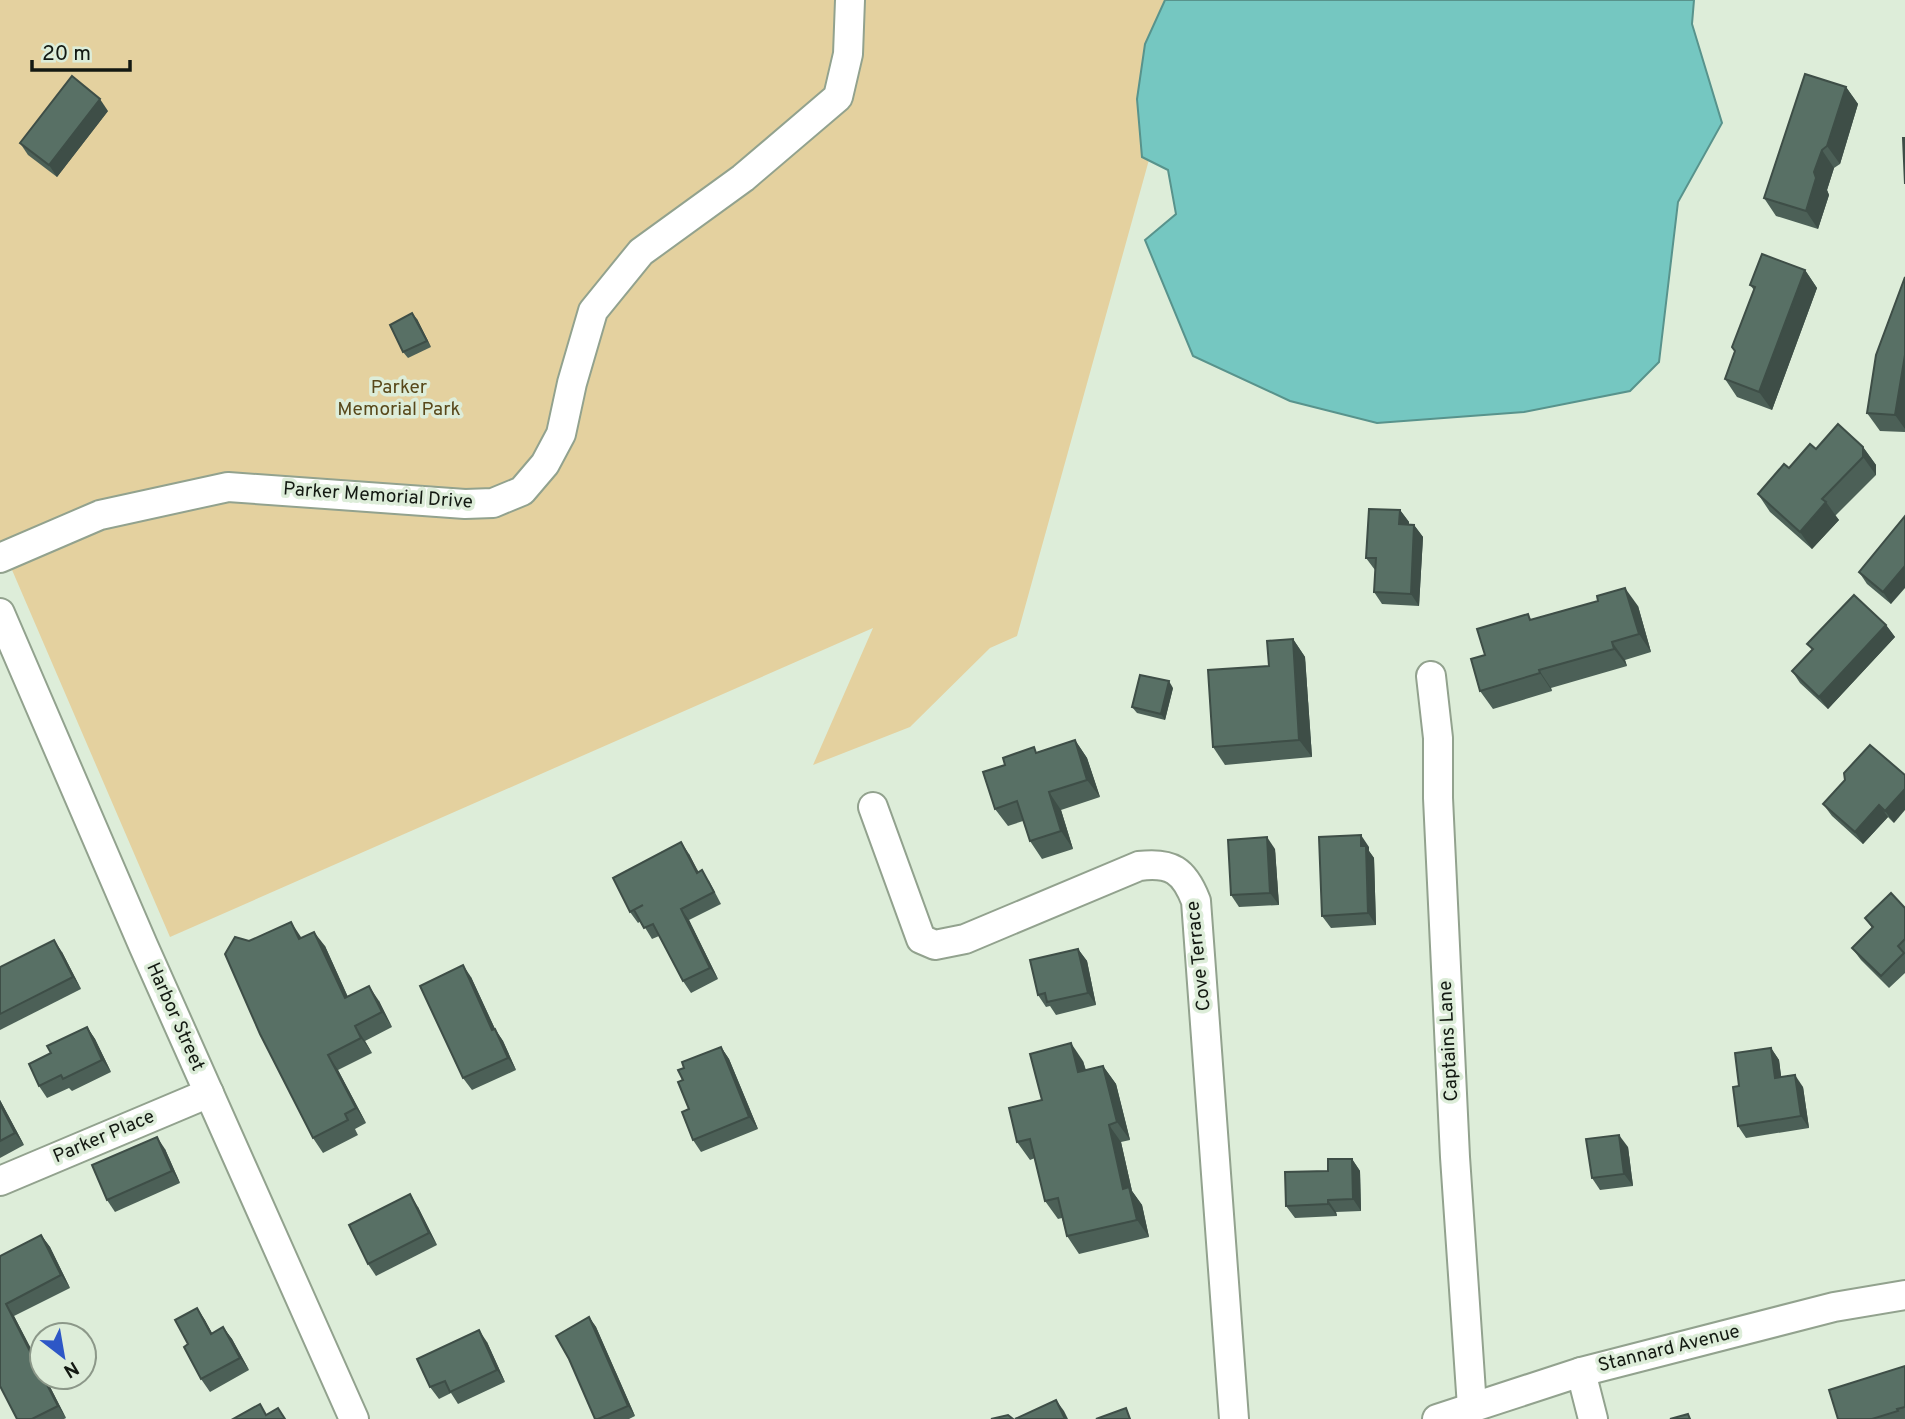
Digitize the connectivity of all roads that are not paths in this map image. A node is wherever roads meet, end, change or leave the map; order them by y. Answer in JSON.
{"nodes":[{"id":1,"x":850,"y":0,"type":"edge"},
{"id":2,"x":0,"y":558,"type":"edge"},
{"id":3,"x":0,"y":613,"type":"edge"},
{"id":4,"x":1431,"y":676,"type":"dead end"},
{"id":5,"x":873,"y":807,"type":"dead end"},
{"id":6,"x":209,"y":1093,"type":"junction"},
{"id":7,"x":0,"y":1181,"type":"edge"},
{"id":8,"x":1905,"y":1295,"type":"edge"},
{"id":9,"x":1581,"y":1372,"type":"junction"},
{"id":10,"x":1472,"y":1407,"type":"junction"},
{"id":11,"x":354,"y":1419,"type":"edge"},
{"id":12,"x":1234,"y":1419,"type":"edge"},
{"id":13,"x":1437,"y":1419,"type":"edge"},
{"id":14,"x":1593,"y":1419,"type":"edge"}],
"edges":[{"from":1,"to":2,"type":"street","name":"Parker Memorial Drive"},
{"from":3,"to":6,"type":"street","name":"Harbor Street"},
{"from":4,"to":10,"type":"street","name":"Captains Lane"},
{"from":5,"to":12,"type":"street","name":"Cove Terrace"},
{"from":6,"to":7,"type":"street","name":"Parker Place"},
{"from":6,"to":11,"type":"street","name":"Harbor Street"},
{"from":8,"to":9,"type":"street","name":"Stannard Avenue"},
{"from":9,"to":10,"type":"street","name":"Stannard Avenue"},
{"from":9,"to":14,"type":"street"},
{"from":10,"to":13,"type":"street","name":"Stannard Avenue"}]}
